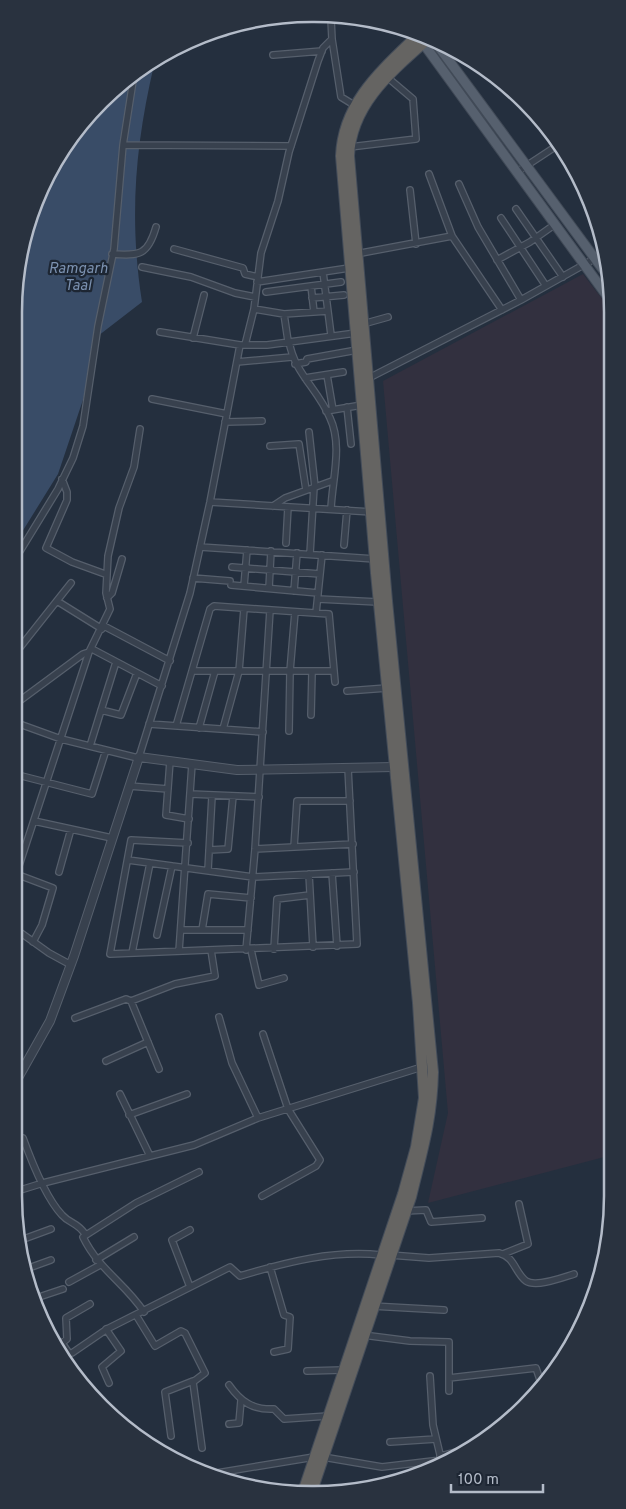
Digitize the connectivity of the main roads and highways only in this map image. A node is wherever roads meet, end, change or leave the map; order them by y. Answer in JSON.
{"nodes":[{"id":1,"x":415,"y":41,"type":"edge"},
{"id":2,"x":416,"y":42,"type":"edge"},
{"id":3,"x":426,"y":46,"type":"edge"},
{"id":4,"x":444,"y":53,"type":"edge"},
{"id":5,"x":352,"y":255,"type":"junction"},
{"id":6,"x":600,"y":266,"type":"edge"},
{"id":7,"x":603,"y":290,"type":"edge"},
{"id":8,"x":364,"y":379,"type":"junction"},
{"id":9,"x":386,"y":1255,"type":"junction"},
{"id":10,"x":318,"y":1457,"type":"junction"},
{"id":11,"x":306,"y":1486,"type":"edge"},
{"id":12,"x":313,"y":1486,"type":"edge"}],
"edges":[{"from":1,"to":5,"type":"highway"},
{"from":2,"to":5,"type":"highway"},
{"from":3,"to":7,"type":"main road"},
{"from":4,"to":6,"type":"main road"},
{"from":5,"to":8,"type":"highway"},
{"from":5,"to":8,"type":"highway"},
{"from":8,"to":9,"type":"highway"},
{"from":8,"to":9,"type":"highway"},
{"from":9,"to":10,"type":"highway"},
{"from":9,"to":10,"type":"highway"},
{"from":10,"to":11,"type":"highway"},
{"from":10,"to":12,"type":"highway"}]}
